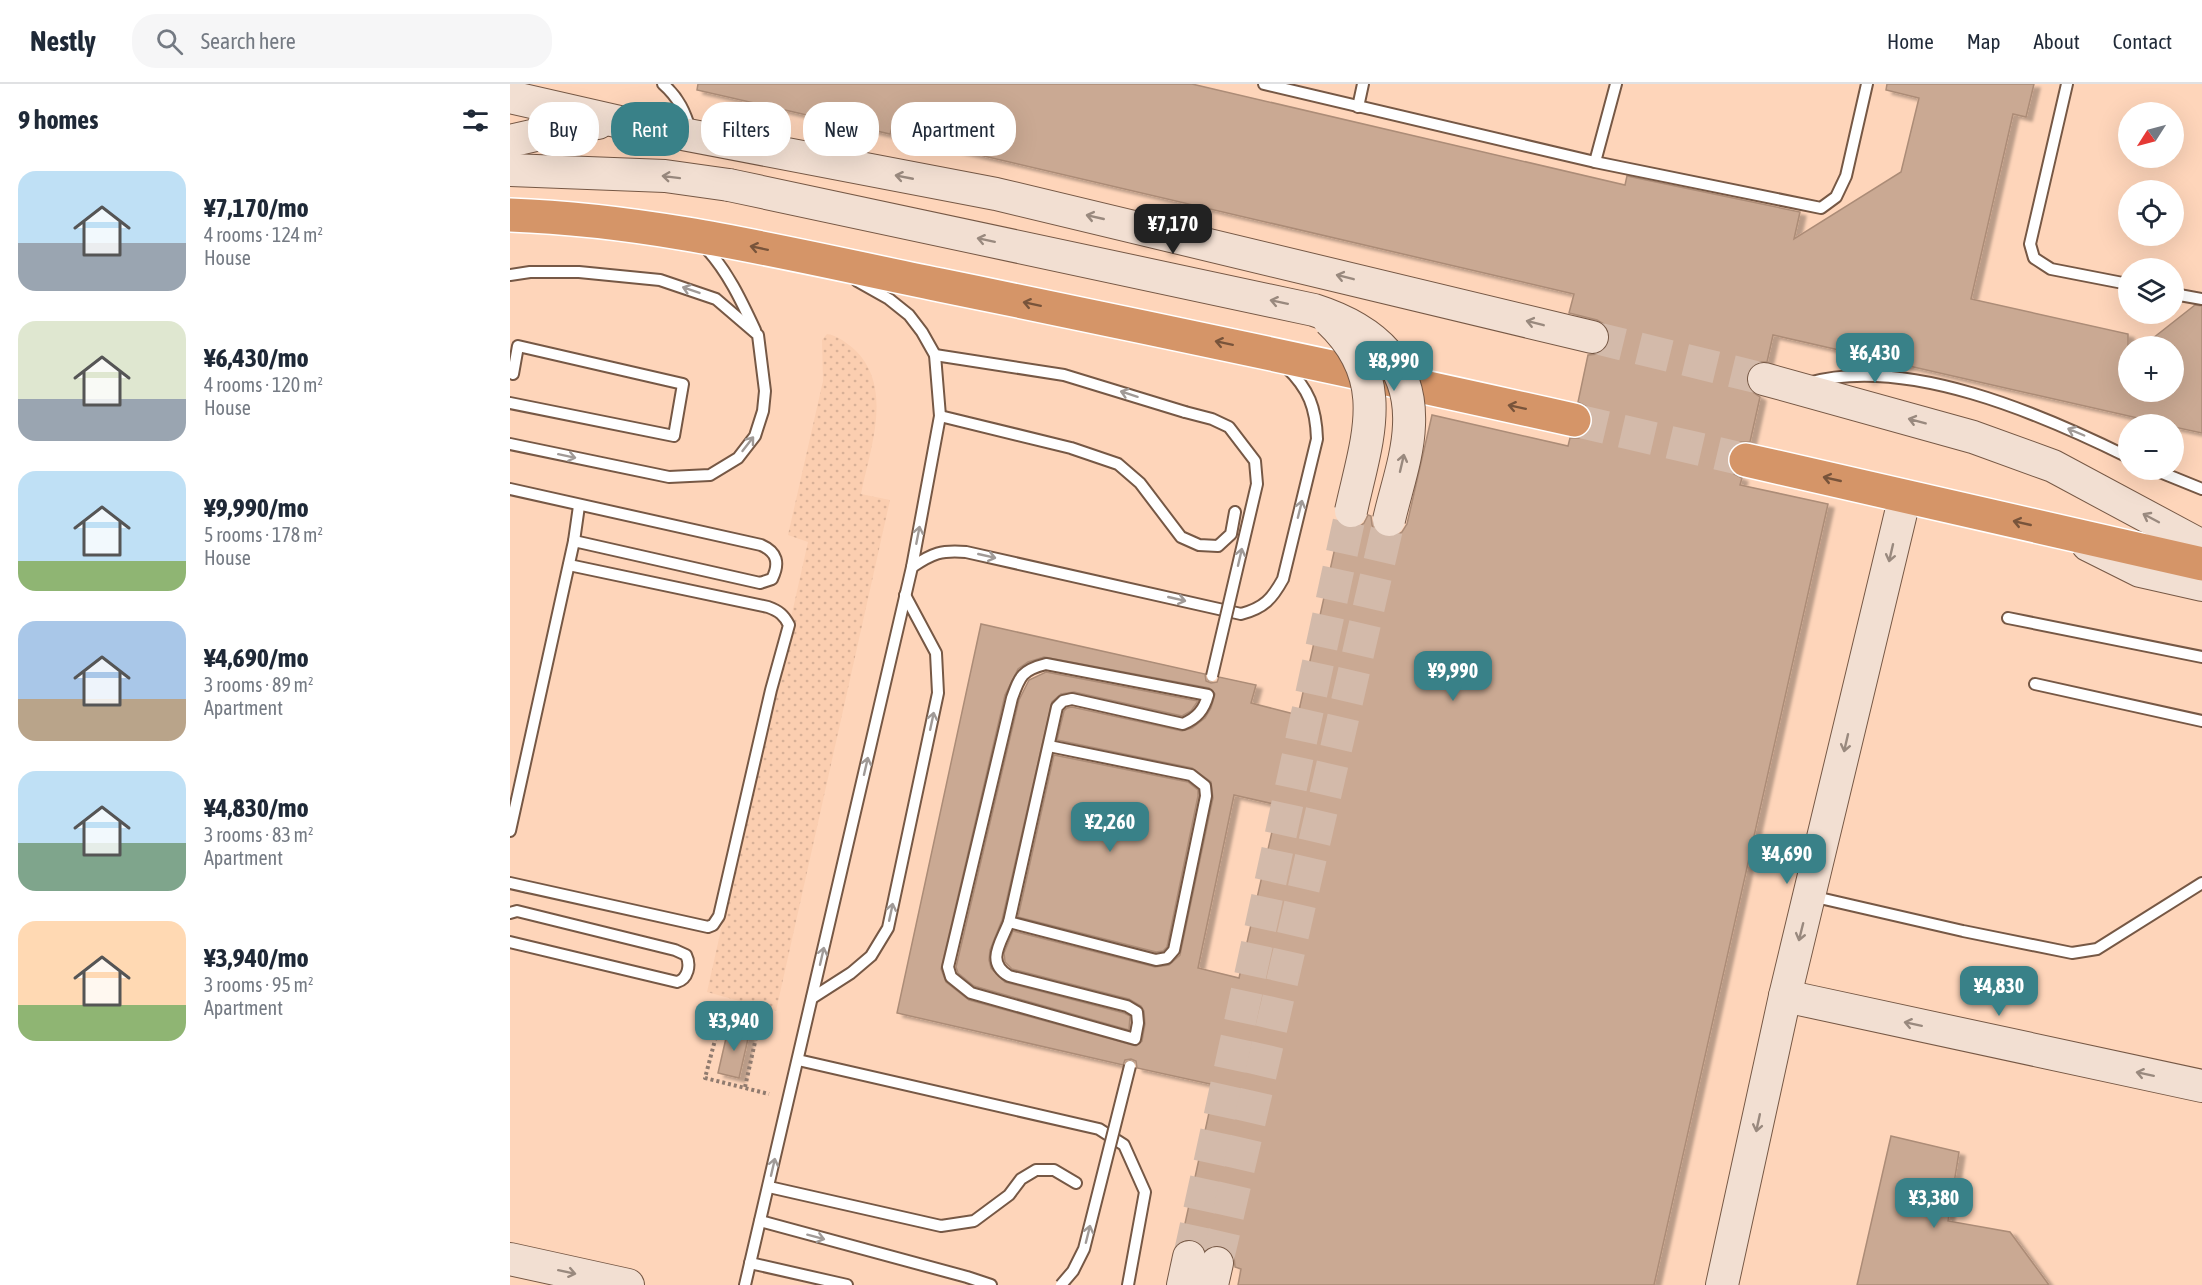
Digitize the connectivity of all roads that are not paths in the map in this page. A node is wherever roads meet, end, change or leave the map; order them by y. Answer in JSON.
{"nodes":[{"id":1,"x":663,"y":84,"type":"edge"},
{"id":2,"x":1263,"y":84,"type":"edge"},
{"id":3,"x":1363,"y":84,"type":"edge"},
{"id":4,"x":1616,"y":84,"type":"edge"},
{"id":5,"x":1867,"y":84,"type":"edge"},
{"id":6,"x":2067,"y":84,"type":"edge"},
{"id":7,"x":510,"y":97,"type":"edge"},
{"id":8,"x":1358,"y":107,"type":"junction"},
{"id":9,"x":510,"y":110,"type":"edge"},
{"id":10,"x":611,"y":120,"type":"edge"},
{"id":11,"x":611,"y":123,"type":"edge"},
{"id":12,"x":510,"y":128,"type":"edge"},
{"id":13,"x":689,"y":135,"type":"edge"},
{"id":14,"x":692,"y":136,"type":"junction"},
{"id":15,"x":510,"y":141,"type":"edge"},
{"id":16,"x":1595,"y":162,"type":"junction"},
{"id":17,"x":510,"y":170,"type":"edge"},
{"id":18,"x":510,"y":215,"type":"edge"},
{"id":19,"x":693,"y":234,"type":"junction"},
{"id":20,"x":808,"y":258,"type":"junction"},
{"id":21,"x":510,"y":275,"type":"edge"},
{"id":22,"x":2118,"y":282,"type":"edge"},
{"id":23,"x":2184,"y":296,"type":"edge"},
{"id":24,"x":2202,"y":299,"type":"edge"},
{"id":25,"x":1314,"y":310,"type":"junction"},
{"id":26,"x":758,"y":335,"type":"junction"},
{"id":27,"x":1592,"y":337,"type":"tunnel mouth"},
{"id":28,"x":1263,"y":351,"type":"junction"},
{"id":29,"x":935,"y":355,"type":"junction"},
{"id":30,"x":511,"y":374,"type":"edge"},
{"id":31,"x":1764,"y":379,"type":"tunnel mouth"},
{"id":32,"x":510,"y":386,"type":"edge"},
{"id":33,"x":1794,"y":387,"type":"junction"},
{"id":34,"x":510,"y":403,"type":"edge"},
{"id":35,"x":940,"y":416,"type":"junction"},
{"id":36,"x":1574,"y":420,"type":"tunnel mouth"},
{"id":37,"x":510,"y":444,"type":"edge"},
{"id":38,"x":2118,"y":452,"type":"edge"},
{"id":39,"x":1746,"y":460,"type":"tunnel mouth"},
{"id":40,"x":2180,"y":480,"type":"edge"},
{"id":41,"x":510,"y":489,"type":"edge"},
{"id":42,"x":2202,"y":489,"type":"edge"},
{"id":43,"x":1905,"y":496,"type":"junction"},
{"id":44,"x":579,"y":506,"type":"junction"},
{"id":45,"x":1351,"y":511,"type":"tunnel mouth"},
{"id":46,"x":1235,"y":512,"type":"dead end"},
{"id":47,"x":1389,"y":520,"type":"tunnel mouth"},
{"id":48,"x":2063,"y":532,"type":"junction"},
{"id":49,"x":574,"y":541,"type":"junction"},
{"id":50,"x":2202,"y":546,"type":"edge"},
{"id":51,"x":2202,"y":564,"type":"edge"},
{"id":52,"x":569,"y":565,"type":"junction"},
{"id":53,"x":912,"y":567,"type":"junction"},
{"id":54,"x":2202,"y":585,"type":"edge"},
{"id":55,"x":906,"y":595,"type":"junction"},
{"id":56,"x":2008,"y":618,"type":"dead end"},
{"id":57,"x":2202,"y":657,"type":"edge"},
{"id":58,"x":1212,"y":676,"type":"dead end"},
{"id":59,"x":2035,"y":684,"type":"dead end"},
{"id":60,"x":2202,"y":720,"type":"edge"},
{"id":61,"x":1049,"y":746,"type":"junction"},
{"id":62,"x":510,"y":831,"type":"edge"},
{"id":63,"x":510,"y":883,"type":"edge"},
{"id":64,"x":2202,"y":883,"type":"edge"},
{"id":65,"x":1810,"y":896,"type":"junction"},
{"id":66,"x":510,"y":913,"type":"edge"},
{"id":67,"x":1009,"y":922,"type":"junction"},
{"id":68,"x":510,"y":942,"type":"edge"},
{"id":69,"x":1785,"y":996,"type":"junction"},
{"id":70,"x":812,"y":998,"type":"junction"},
{"id":71,"x":798,"y":1060,"type":"junction"},
{"id":72,"x":1130,"y":1066,"type":"dead end"},
{"id":73,"x":2202,"y":1086,"type":"edge"},
{"id":74,"x":1076,"y":1183,"type":"dead end"},
{"id":75,"x":769,"y":1187,"type":"junction"},
{"id":76,"x":760,"y":1221,"type":"junction"},
{"id":77,"x":510,"y":1259,"type":"edge"},
{"id":78,"x":750,"y":1263,"type":"junction"},
{"id":79,"x":627,"y":1285,"type":"edge"},
{"id":80,"x":745,"y":1285,"type":"edge"},
{"id":81,"x":847,"y":1285,"type":"edge"},
{"id":82,"x":991,"y":1285,"type":"edge"},
{"id":83,"x":1061,"y":1285,"type":"edge"},
{"id":84,"x":1128,"y":1285,"type":"edge"},
{"id":85,"x":1722,"y":1285,"type":"edge"}],
"edges":[{"from":1,"to":14,"type":"lane"},
{"from":2,"to":8,"type":"lane"},
{"from":3,"to":8,"type":"lane"},
{"from":4,"to":16,"type":"lane"},
{"from":5,"to":16,"type":"lane"},
{"from":6,"to":22,"type":"lane"},
{"from":7,"to":10,"type":"street"},
{"from":8,"to":16,"type":"lane"},
{"from":9,"to":12,"type":"street"},
{"from":11,"to":15,"type":"street"},
{"from":13,"to":14,"type":"street"},
{"from":27,"to":14,"type":"street","one_way":true},
{"from":25,"to":17,"type":"street","one_way":true,"bridge":true},
{"from":18,"to":19,"type":"highway"},
{"from":20,"to":19,"type":"highway","one_way":true},
{"from":19,"to":26,"type":"lane"},
{"from":28,"to":20,"type":"highway","one_way":true},
{"from":20,"to":29,"type":"lane"},
{"from":26,"to":21,"type":"lane","one_way":true},
{"from":23,"to":24,"type":"lane"},
{"from":25,"to":45,"type":"street","bridge":true},
{"from":47,"to":25,"type":"street","one_way":true,"bridge":true},
{"from":37,"to":26,"type":"lane","one_way":true},
{"from":36,"to":28,"type":"highway","one_way":true},
{"from":53,"to":28,"type":"lane","one_way":true},
{"from":29,"to":35,"type":"lane"},
{"from":58,"to":29,"type":"lane","one_way":true,"bridge":true},
{"from":30,"to":32,"type":"lane"},
{"from":30,"to":34,"type":"lane"},
{"from":31,"to":33,"type":"street"},
{"from":38,"to":33,"type":"lane","one_way":true},
{"from":50,"to":33,"type":"street","one_way":true},
{"from":35,"to":46,"type":"lane"},
{"from":53,"to":35,"type":"lane","one_way":true},
{"from":43,"to":39,"type":"highway","one_way":true},
{"from":40,"to":42,"type":"lane"},
{"from":41,"to":44,"type":"lane"},
{"from":48,"to":43,"type":"highway","one_way":true},
{"from":43,"to":65,"type":"street","one_way":true},
{"from":44,"to":49,"type":"lane"},
{"from":44,"to":49,"type":"lane"},
{"from":48,"to":51,"type":"highway"},
{"from":48,"to":54,"type":"street"},
{"from":49,"to":52,"type":"lane"},
{"from":52,"to":62,"type":"lane"},
{"from":52,"to":63,"type":"lane"},
{"from":53,"to":55,"type":"lane"},
{"from":70,"to":55,"type":"lane","one_way":true},
{"from":70,"to":55,"type":"lane","one_way":true},
{"from":56,"to":57,"type":"lane"},
{"from":59,"to":60,"type":"lane"},
{"from":61,"to":67,"type":"lane"},
{"from":61,"to":67,"type":"lane"},
{"from":61,"to":67,"type":"lane"},
{"from":64,"to":65,"type":"lane"},
{"from":65,"to":69,"type":"street","one_way":true},
{"from":66,"to":68,"type":"lane"},
{"from":73,"to":69,"type":"street","one_way":true},
{"from":69,"to":85,"type":"street","one_way":true},
{"from":70,"to":71,"type":"lane"},
{"from":75,"to":71,"type":"lane","one_way":true},
{"from":71,"to":84,"type":"lane"},
{"from":83,"to":72,"type":"lane","one_way":true,"bridge":true},
{"from":74,"to":75,"type":"lane"},
{"from":75,"to":76,"type":"lane"},
{"from":76,"to":78,"type":"lane"},
{"from":76,"to":82,"type":"lane","one_way":true},
{"from":77,"to":79,"type":"street","one_way":true},
{"from":78,"to":80,"type":"lane"},
{"from":78,"to":81,"type":"lane"}]}
